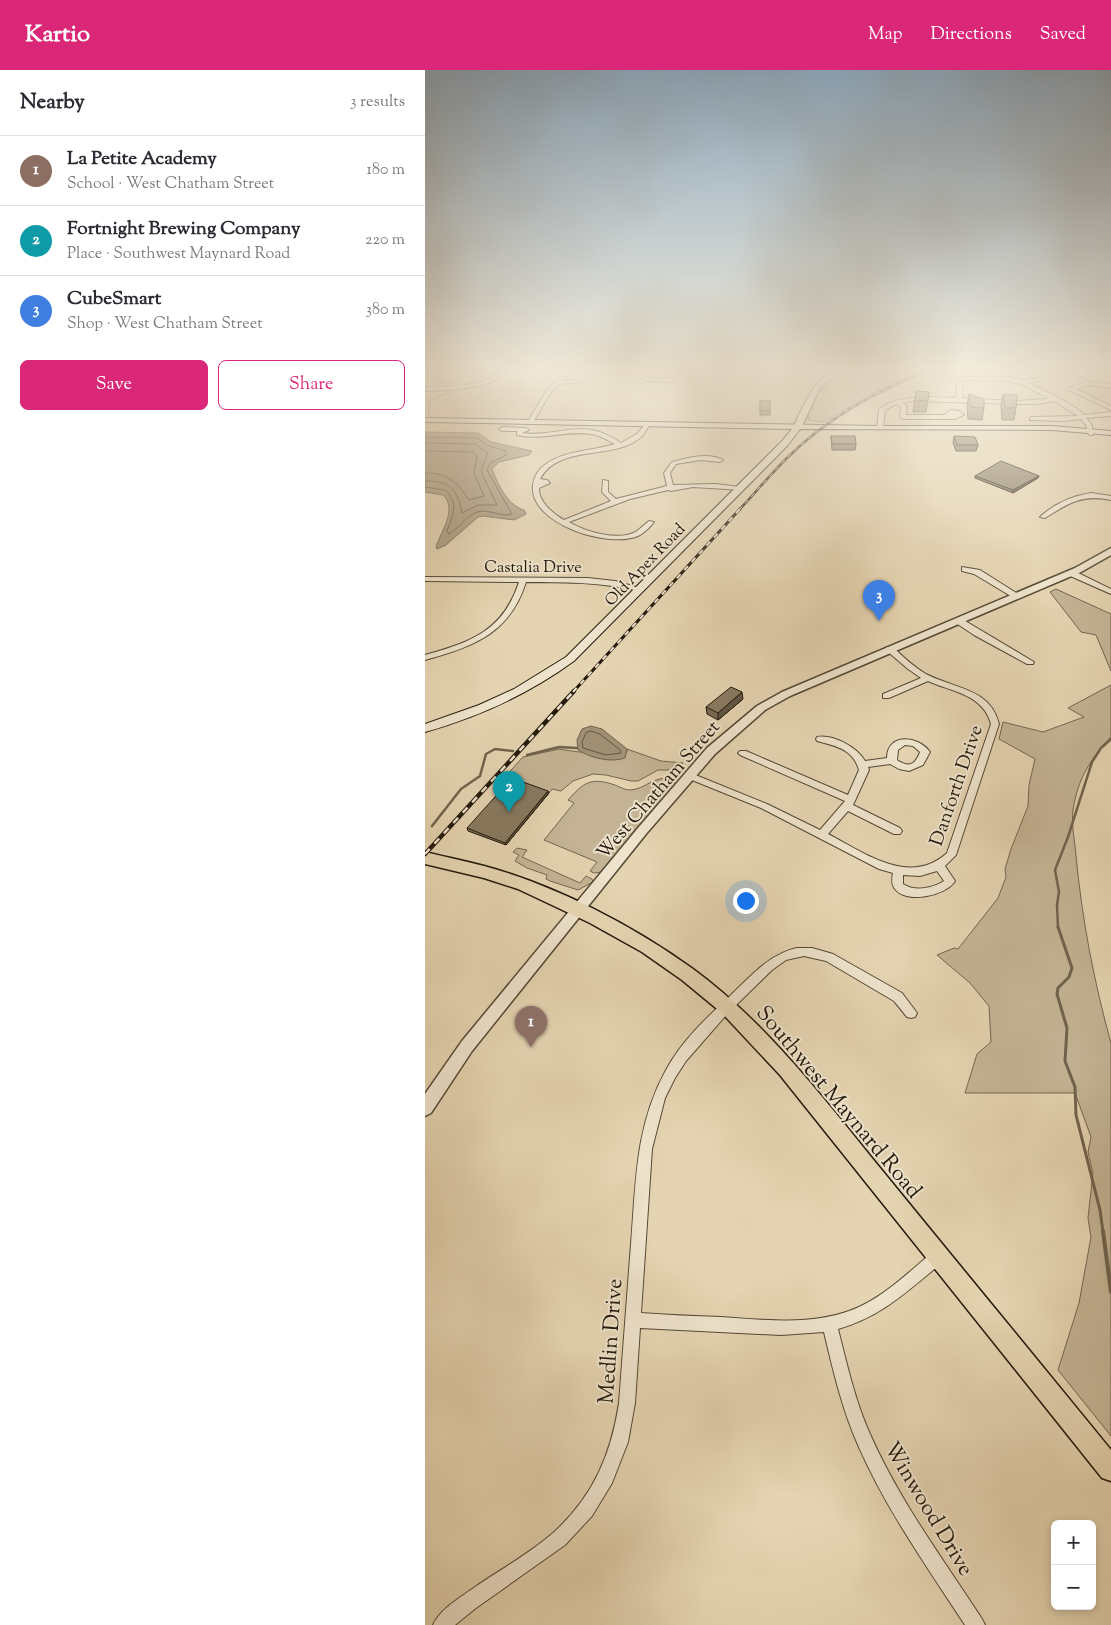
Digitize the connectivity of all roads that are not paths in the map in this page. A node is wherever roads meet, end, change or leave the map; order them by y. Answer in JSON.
{"nodes":[{"id":1,"x":614,"y":442,"type":"edge"},
{"id":2,"x":626,"y":442,"type":"edge"},
{"id":3,"x":786,"y":442,"type":"edge"},
{"id":4,"x":619,"y":444,"type":"junction"},
{"id":5,"x":720,"y":460,"type":"dead end"},
{"id":6,"x":667,"y":461,"type":"dead end"},
{"id":7,"x":675,"y":463,"type":"junction"},
{"id":8,"x":605,"y":481,"type":"dead end"},
{"id":9,"x":671,"y":488,"type":"junction"},
{"id":10,"x":739,"y":489,"type":"junction"},
{"id":11,"x":1111,"y":498,"type":"edge"},
{"id":12,"x":614,"y":501,"type":"junction"},
{"id":13,"x":1043,"y":517,"type":"dead end"},
{"id":14,"x":564,"y":522,"type":"junction"},
{"id":15,"x":651,"y":522,"type":"dead end"},
{"id":16,"x":1111,"y":551,"type":"edge"},
{"id":17,"x":965,"y":569,"type":"dead end"},
{"id":18,"x":1071,"y":573,"type":"junction"},
{"id":19,"x":425,"y":579,"type":"edge"},
{"id":20,"x":523,"y":580,"type":"junction"},
{"id":21,"x":639,"y":589,"type":"junction"},
{"id":22,"x":1111,"y":592,"type":"edge"},
{"id":23,"x":1017,"y":596,"type":"junction"},
{"id":24,"x":959,"y":621,"type":"junction"},
{"id":25,"x":890,"y":649,"type":"junction"},
{"id":26,"x":425,"y":658,"type":"edge"},
{"id":27,"x":1030,"y":662,"type":"dead end"},
{"id":28,"x":927,"y":678,"type":"junction"},
{"id":29,"x":886,"y":696,"type":"dead end"},
{"id":30,"x":425,"y":728,"type":"edge"},
{"id":31,"x":821,"y":739,"type":"dead end"},
{"id":32,"x":743,"y":753,"type":"dead end"},
{"id":33,"x":892,"y":760,"type":"dead end"},
{"id":34,"x":863,"y":764,"type":"junction"},
{"id":35,"x":690,"y":776,"type":"junction"},
{"id":36,"x":849,"y":803,"type":"junction"},
{"id":37,"x":897,"y":831,"type":"dead end"},
{"id":38,"x":822,"y":835,"type":"junction"},
{"id":39,"x":425,"y":858,"type":"edge"},
{"id":40,"x":939,"y":866,"type":"junction"},
{"id":41,"x":898,"y":872,"type":"junction"},
{"id":42,"x":579,"y":910,"type":"junction"},
{"id":43,"x":728,"y":1007,"type":"junction"},
{"id":44,"x":911,"y":1014,"type":"dead end"},
{"id":45,"x":425,"y":1108,"type":"edge"},
{"id":46,"x":938,"y":1257,"type":"junction"},
{"id":47,"x":632,"y":1320,"type":"junction"},
{"id":48,"x":829,"y":1324,"type":"junction"},
{"id":49,"x":1111,"y":1469,"type":"edge"},
{"id":50,"x":442,"y":1625,"type":"edge"},
{"id":51,"x":976,"y":1625,"type":"edge"}],
"edges":[{"from":1,"to":4,"type":"street"},
{"from":2,"to":4,"type":"street"},
{"from":3,"to":10,"type":"main road","name":"Old Apex Road"},
{"from":4,"to":14,"type":"street"},
{"from":5,"to":7,"type":"street"},
{"from":6,"to":7,"type":"street"},
{"from":7,"to":9,"type":"street"},
{"from":8,"to":12,"type":"street"},
{"from":9,"to":10,"type":"street"},
{"from":9,"to":12,"type":"street"},
{"from":10,"to":21,"type":"main road","name":"Old Apex Road"},
{"from":11,"to":13,"type":"street"},
{"from":12,"to":14,"type":"street"},
{"from":14,"to":15,"type":"street"},
{"from":16,"to":18,"type":"street","name":"West Chatham Street"},
{"from":17,"to":23,"type":"street"},
{"from":18,"to":22,"type":"street"},
{"from":18,"to":23,"type":"street","name":"West Chatham Street"},
{"from":19,"to":20,"type":"street","name":"Castalia Drive"},
{"from":20,"to":21,"type":"street","name":"Castalia Drive"},
{"from":20,"to":26,"type":"street"},
{"from":21,"to":30,"type":"main road","name":"Old Apex Road"},
{"from":23,"to":24,"type":"street","name":"West Chatham Street"},
{"from":24,"to":25,"type":"street","name":"West Chatham Street"},
{"from":24,"to":27,"type":"street"},
{"from":25,"to":28,"type":"street","name":"Danforth Drive"},
{"from":25,"to":35,"type":"street","name":"West Chatham Street"},
{"from":28,"to":29,"type":"street"},
{"from":28,"to":40,"type":"street","name":"Danforth Drive"},
{"from":31,"to":34,"type":"street"},
{"from":32,"to":36,"type":"street"},
{"from":33,"to":34,"type":"street"},
{"from":34,"to":36,"type":"street"},
{"from":35,"to":38,"type":"street","name":"Danforth Drive"},
{"from":35,"to":42,"type":"street","name":"West Chatham Street"},
{"from":36,"to":37,"type":"street"},
{"from":36,"to":38,"type":"street"},
{"from":38,"to":41,"type":"street","name":"Danforth Drive"},
{"from":39,"to":42,"type":"main road","name":"Southwest Maynard Road"},
{"from":40,"to":41,"type":"street","name":"Danforth Drive"},
{"from":40,"to":41,"type":"street"},
{"from":42,"to":43,"type":"main road","name":"Southwest Maynard Road"},
{"from":42,"to":45,"type":"street","name":"West Chatham Street"},
{"from":43,"to":44,"type":"street","name":"Medlin Drive"},
{"from":43,"to":46,"type":"main road","name":"Southwest Maynard Road"},
{"from":43,"to":47,"type":"street","name":"Medlin Drive"},
{"from":46,"to":48,"type":"street"},
{"from":46,"to":49,"type":"main road","name":"Southwest Maynard Road"},
{"from":47,"to":48,"type":"street"},
{"from":47,"to":50,"type":"street","name":"Medlin Drive"},
{"from":48,"to":51,"type":"street","name":"Winwood Drive"}]}
